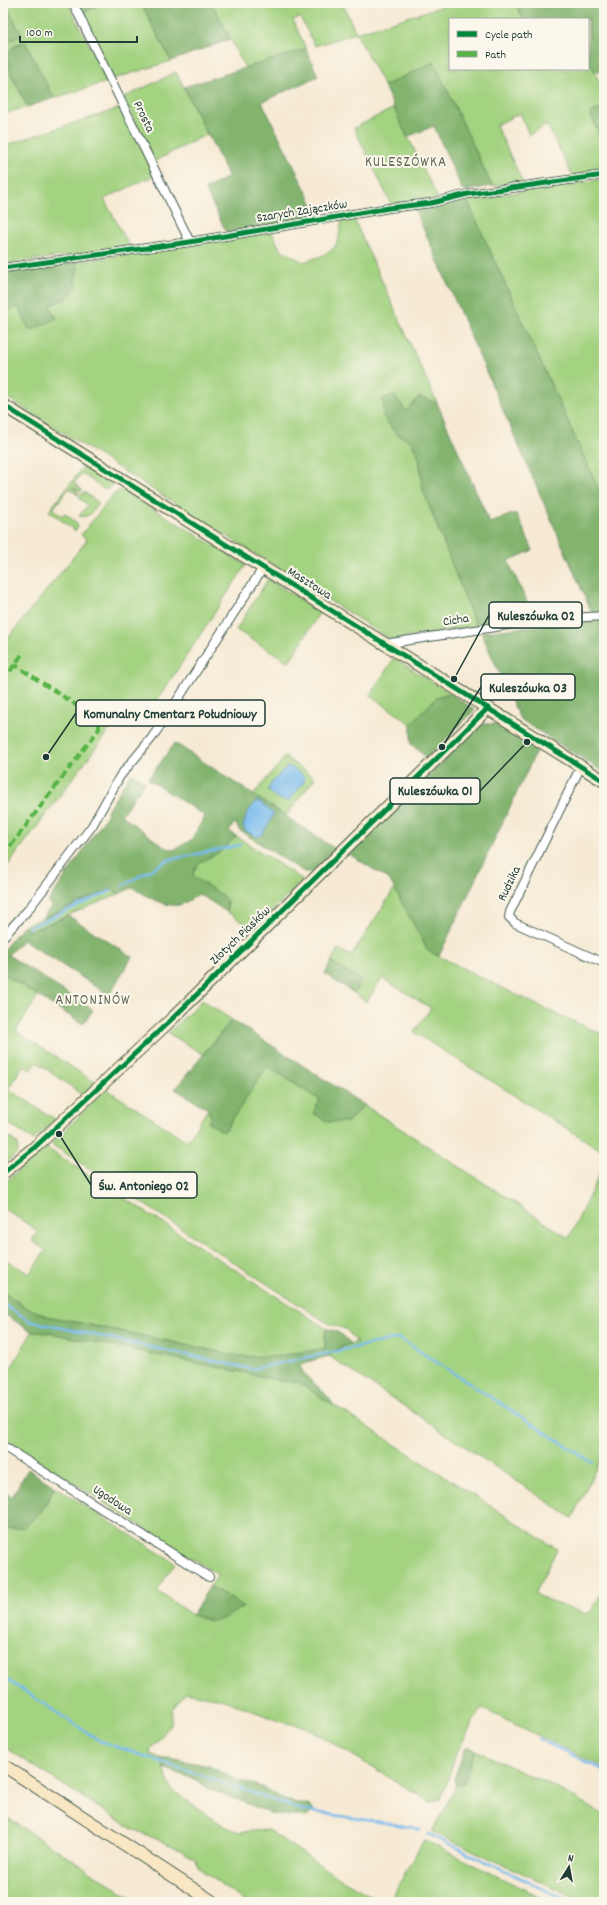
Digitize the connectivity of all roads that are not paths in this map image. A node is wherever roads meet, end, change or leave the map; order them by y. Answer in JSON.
{"nodes":[{"id":1,"x":73,"y":3,"type":"edge"},
{"id":2,"x":604,"y":175,"type":"edge"},
{"id":3,"x":190,"y":242,"type":"junction"},
{"id":4,"x":3,"y":268,"type":"edge"},
{"id":5,"x":3,"y":404,"type":"edge"},
{"id":6,"x":263,"y":568,"type":"junction"},
{"id":7,"x":604,"y":616,"type":"edge"},
{"id":8,"x":383,"y":644,"type":"junction"},
{"id":9,"x":488,"y":708,"type":"junction"},
{"id":10,"x":580,"y":766,"type":"junction"},
{"id":11,"x":604,"y":781,"type":"edge"},
{"id":12,"x":3,"y":938,"type":"edge"},
{"id":13,"x":604,"y":963,"type":"edge"},
{"id":14,"x":3,"y":1173,"type":"edge"},
{"id":15,"x":3,"y":1446,"type":"edge"},
{"id":16,"x":209,"y":1577,"type":"dead end"},
{"id":17,"x":3,"y":1766,"type":"edge"},
{"id":18,"x":213,"y":1902,"type":"edge"}],
"edges":[{"from":1,"to":3,"type":"street","name":"Prosta"},
{"from":2,"to":3,"type":"street","name":"Szarych Zajączków"},
{"from":3,"to":4,"type":"street","name":"Szarych Zajączków"},
{"from":5,"to":6,"type":"street","name":"Masztowa"},
{"from":6,"to":8,"type":"street","name":"Masztowa"},
{"from":6,"to":12,"type":"street"},
{"from":7,"to":8,"type":"street","name":"Cicha"},
{"from":8,"to":9,"type":"street","name":"Masztowa"},
{"from":9,"to":10,"type":"street","name":"Masztowa"},
{"from":9,"to":14,"type":"street","name":"Złotych Piasków"},
{"from":10,"to":11,"type":"street","name":"Masztowa"},
{"from":10,"to":13,"type":"street","name":"Rudzika"},
{"from":15,"to":16,"type":"street","name":"Ugodowa"},
{"from":17,"to":18,"type":"street"}]}
